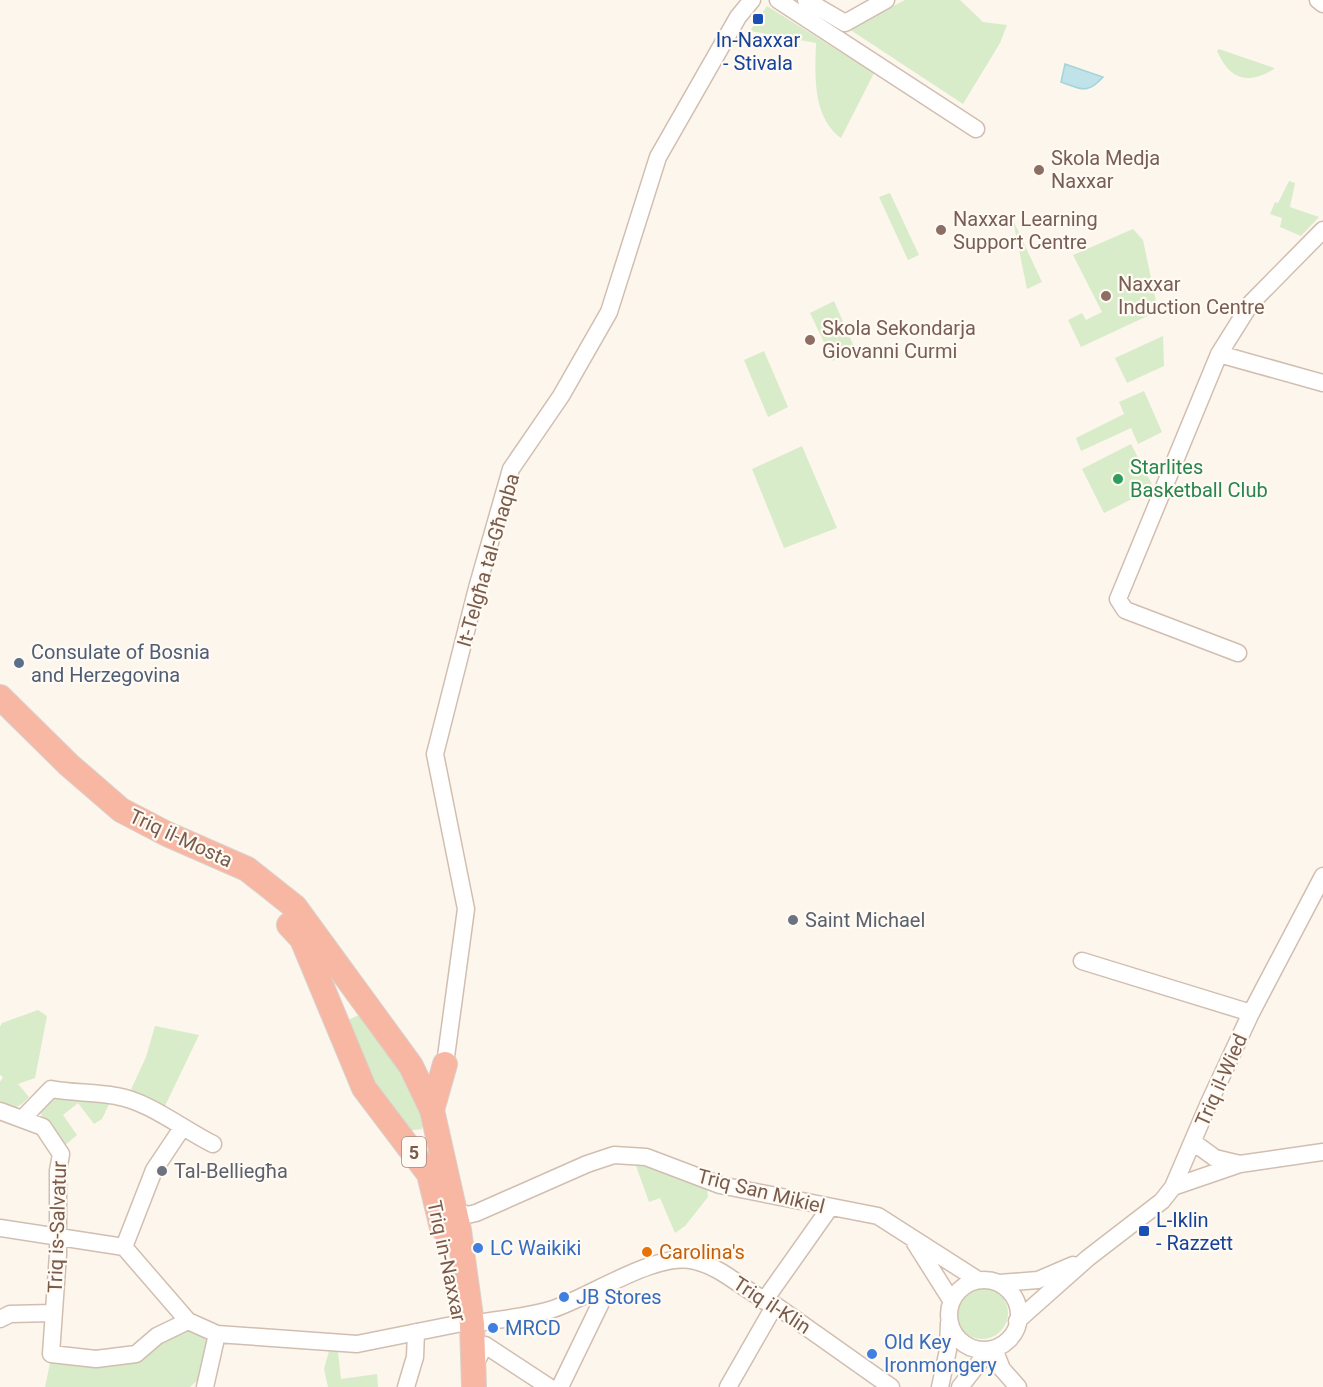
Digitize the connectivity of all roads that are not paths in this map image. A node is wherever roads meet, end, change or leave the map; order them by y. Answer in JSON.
{"nodes":[{"id":1,"x":752,"y":0,"type":"edge"},
{"id":2,"x":778,"y":0,"type":"edge"},
{"id":3,"x":806,"y":0,"type":"edge"},
{"id":4,"x":886,"y":0,"type":"edge"},
{"id":5,"x":1318,"y":0,"type":"edge"},
{"id":6,"x":1323,"y":4,"type":"edge"},
{"id":7,"x":976,"y":129,"type":"dead end"},
{"id":8,"x":1323,"y":230,"type":"edge"},
{"id":9,"x":1219,"y":354,"type":"junction"},
{"id":10,"x":1323,"y":383,"type":"edge"},
{"id":11,"x":1238,"y":653,"type":"dead end"},
{"id":12,"x":0,"y":697,"type":"edge"},
{"id":13,"x":0,"y":716,"type":"edge"},
{"id":14,"x":1323,"y":876,"type":"edge"},
{"id":15,"x":306,"y":933,"type":"junction"},
{"id":16,"x":1082,"y":961,"type":"dead end"},
{"id":17,"x":362,"y":999,"type":"junction"},
{"id":18,"x":1251,"y":1013,"type":"junction"},
{"id":19,"x":337,"y":1020,"type":"junction"},
{"id":20,"x":445,"y":1064,"type":"junction"},
{"id":21,"x":411,"y":1066,"type":"junction"},
{"id":22,"x":0,"y":1111,"type":"edge"},
{"id":23,"x":433,"y":1116,"type":"junction"},
{"id":24,"x":22,"y":1119,"type":"junction"},
{"id":25,"x":182,"y":1128,"type":"junction"},
{"id":26,"x":407,"y":1142,"type":"junction"},
{"id":27,"x":1193,"y":1142,"type":"junction"},
{"id":28,"x":213,"y":1144,"type":"dead end"},
{"id":29,"x":1323,"y":1152,"type":"edge"},
{"id":30,"x":1240,"y":1164,"type":"junction"},
{"id":31,"x":1173,"y":1187,"type":"junction"},
{"id":32,"x":829,"y":1209,"type":"junction"},
{"id":33,"x":464,"y":1218,"type":"junction"},
{"id":34,"x":0,"y":1228,"type":"edge"},
{"id":35,"x":911,"y":1237,"type":"junction"},
{"id":36,"x":57,"y":1239,"type":"junction"},
{"id":37,"x":124,"y":1247,"type":"junction"},
{"id":38,"x":1088,"y":1258,"type":"junction"},
{"id":39,"x":978,"y":1280,"type":"junction"},
{"id":40,"x":999,"y":1283,"type":"junction"},
{"id":41,"x":609,"y":1286,"type":"junction"},
{"id":42,"x":951,"y":1300,"type":"junction"},
{"id":43,"x":769,"y":1303,"type":"junction"},
{"id":44,"x":53,"y":1313,"type":"junction"},
{"id":45,"x":0,"y":1319,"type":"edge"},
{"id":46,"x":949,"y":1320,"type":"junction"},
{"id":47,"x":188,"y":1321,"type":"junction"},
{"id":48,"x":1017,"y":1321,"type":"junction"},
{"id":49,"x":471,"y":1323,"type":"junction"},
{"id":50,"x":416,"y":1332,"type":"junction"},
{"id":51,"x":217,"y":1334,"type":"junction"},
{"id":52,"x":992,"y":1349,"type":"junction"},
{"id":53,"x":474,"y":1371,"type":"edge"},
{"id":54,"x":205,"y":1387,"type":"edge"},
{"id":55,"x":405,"y":1387,"type":"edge"},
{"id":56,"x":549,"y":1387,"type":"edge"},
{"id":57,"x":560,"y":1387,"type":"edge"},
{"id":58,"x":728,"y":1387,"type":"edge"},
{"id":59,"x":891,"y":1387,"type":"edge"},
{"id":60,"x":940,"y":1387,"type":"edge"},
{"id":61,"x":960,"y":1387,"type":"edge"},
{"id":62,"x":1018,"y":1387,"type":"edge"}],
"edges":[{"from":1,"to":20,"type":"street","name":"It-Telgħa tal-Għaqba"},
{"from":2,"to":7,"type":"street"},
{"from":3,"to":4,"type":"street"},
{"from":5,"to":6,"type":"street"},
{"from":8,"to":9,"type":"street"},
{"from":9,"to":10,"type":"street"},
{"from":9,"to":11,"type":"street"},
{"from":12,"to":15,"type":"highway","name":"Triq il-Mosta","number":"5"},
{"from":13,"to":15,"type":"highway","name":"Triq il-Mosta","number":"5"},
{"from":14,"to":18,"type":"street","name":"Triq il-Wied"},
{"from":15,"to":17,"type":"highway","name":"Triq in-Naxxar","number":"5"},
{"from":15,"to":19,"type":"highway","name":"Triq in-Naxxar","number":"5"},
{"from":16,"to":18,"type":"street"},
{"from":17,"to":19,"type":"highway"},
{"from":17,"to":21,"type":"highway","name":"Triq in-Naxxar","number":"5"},
{"from":18,"to":27,"type":"street","name":"Triq il-Wied"},
{"from":19,"to":26,"type":"highway","name":"Triq in-Naxxar","number":"5"},
{"from":20,"to":21,"type":"highway"},
{"from":20,"to":23,"type":"highway"},
{"from":21,"to":23,"type":"highway","name":"Triq in-Naxxar","number":"5"},
{"from":22,"to":24,"type":"street","name":"Triq is-Salvatur"},
{"from":23,"to":26,"type":"highway"},
{"from":23,"to":33,"type":"highway","name":"Triq in-Naxxar","number":"5"},
{"from":24,"to":25,"type":"street"},
{"from":24,"to":36,"type":"street","name":"Triq is-Salvatur"},
{"from":25,"to":28,"type":"street"},
{"from":25,"to":37,"type":"street"},
{"from":26,"to":49,"type":"highway","name":"Triq in-Naxxar","number":"5"},
{"from":27,"to":30,"type":"street"},
{"from":27,"to":31,"type":"street","name":"Triq il-Wied"},
{"from":29,"to":30,"type":"street"},
{"from":30,"to":31,"type":"street"},
{"from":31,"to":38,"type":"street","name":"Triq il-Wied"},
{"from":32,"to":33,"type":"street","name":"Triq San Mikiel"},
{"from":32,"to":35,"type":"street","name":"Triq San Mikiel"},
{"from":32,"to":43,"type":"street"},
{"from":33,"to":49,"type":"highway","name":"Triq in-Naxxar","number":"5"},
{"from":34,"to":36,"type":"street"},
{"from":35,"to":39,"type":"street","name":"Triq San Mikiel"},
{"from":35,"to":42,"type":"street","name":"Triq San Mikiel"},
{"from":36,"to":37,"type":"street"},
{"from":36,"to":44,"type":"street","name":"Triq is-Salvatur"},
{"from":37,"to":47,"type":"street"},
{"from":38,"to":40,"type":"street","name":"Triq il-Wied"},
{"from":38,"to":48,"type":"street","name":"Triq il-Wied"},
{"from":39,"to":40,"type":"street"},
{"from":39,"to":42,"type":"street"},
{"from":40,"to":48,"type":"street"},
{"from":41,"to":43,"type":"street","name":"Triq il-Klin"},
{"from":41,"to":49,"type":"street","name":"Triq il-Klin"},
{"from":41,"to":57,"type":"street"},
{"from":42,"to":46,"type":"street"},
{"from":43,"to":58,"type":"street"},
{"from":43,"to":59,"type":"street","name":"Triq il-Klin"},
{"from":44,"to":45,"type":"street"},
{"from":44,"to":47,"type":"street","name":"Triq is-Salvatur"},
{"from":46,"to":52,"type":"street"},
{"from":46,"to":60,"type":"street"},
{"from":47,"to":51,"type":"street"},
{"from":48,"to":52,"type":"street"},
{"from":49,"to":50,"type":"street","name":"Triq il-Klin"},
{"from":49,"to":53,"type":"highway","name":"Triq in-Naxxar","number":"5"},
{"from":49,"to":53,"type":"street","name":"Triq in-Naxxar"},
{"from":50,"to":51,"type":"street","name":"Triq il-Klin"},
{"from":50,"to":55,"type":"street"},
{"from":51,"to":54,"type":"street"},
{"from":52,"to":61,"type":"street"},
{"from":52,"to":62,"type":"street"},
{"from":53,"to":56,"type":"street"}]}
